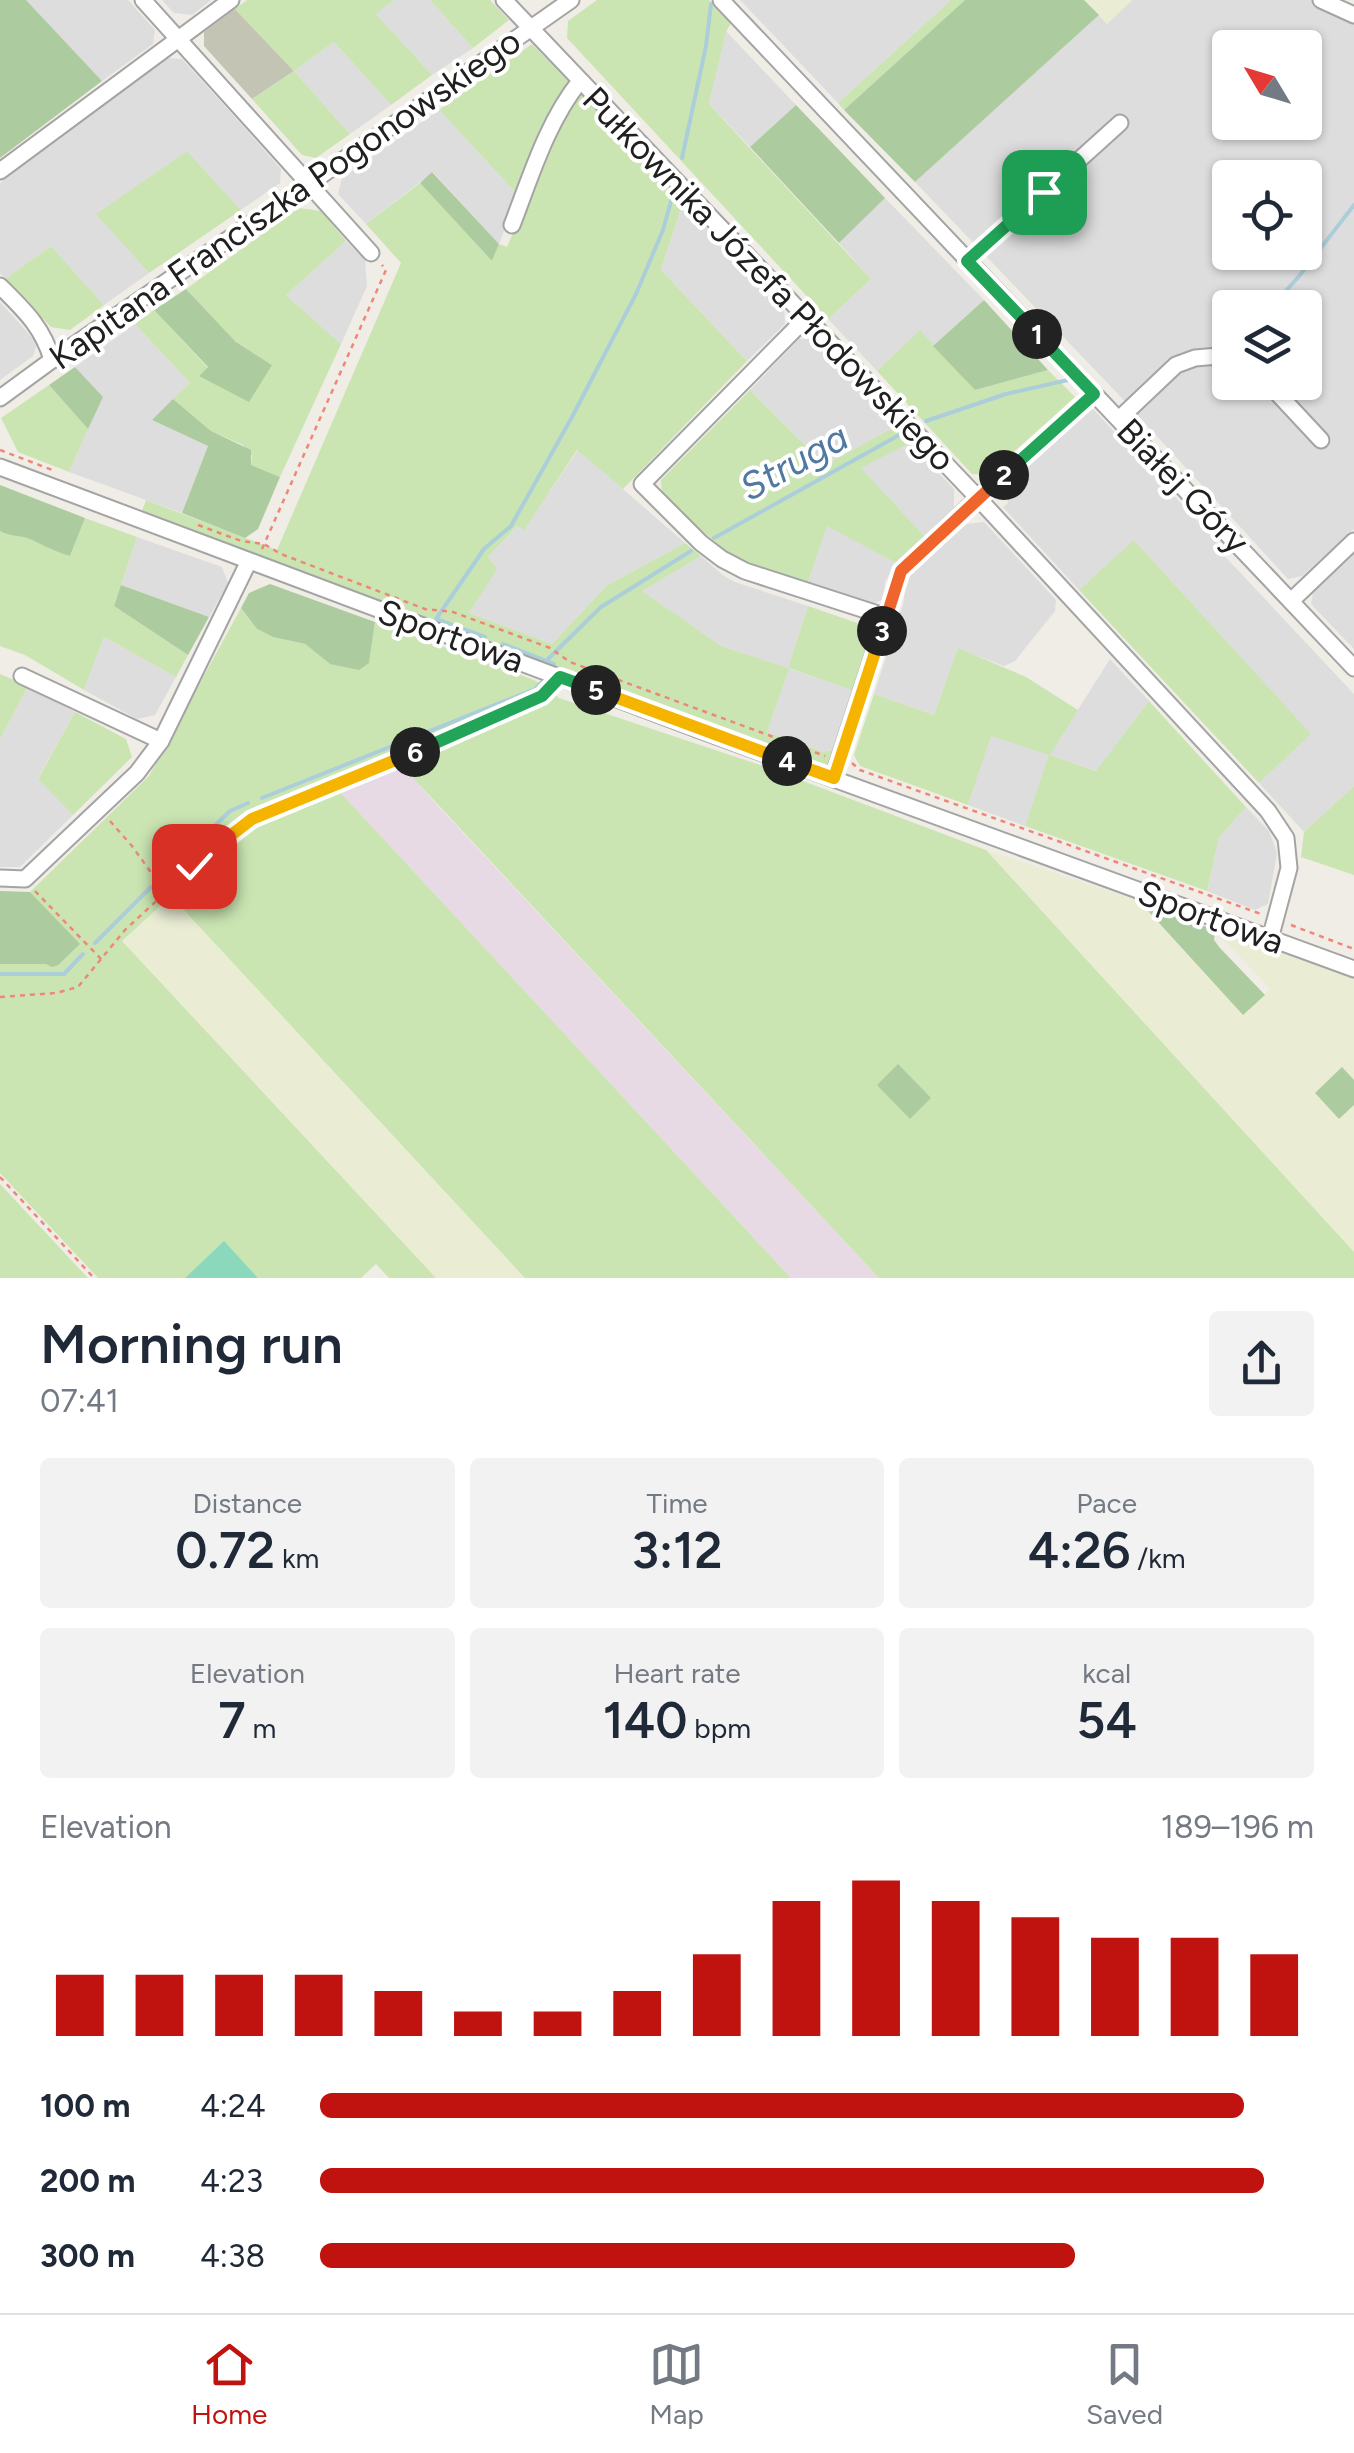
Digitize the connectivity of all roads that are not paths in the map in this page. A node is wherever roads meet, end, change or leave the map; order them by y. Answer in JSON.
{"nodes":[{"id":1,"x":143,"y":0,"type":"edge"},
{"id":2,"x":231,"y":0,"type":"edge"},
{"id":3,"x":504,"y":0,"type":"edge"},
{"id":4,"x":571,"y":0,"type":"edge"},
{"id":5,"x":721,"y":0,"type":"edge"},
{"id":6,"x":1322,"y":0,"type":"edge"},
{"id":7,"x":1354,"y":15,"type":"edge"},
{"id":8,"x":531,"y":29,"type":"junction"},
{"id":9,"x":178,"y":38,"type":"junction"},
{"id":10,"x":580,"y":81,"type":"junction"},
{"id":11,"x":1120,"y":123,"type":"dead end"},
{"id":12,"x":0,"y":171,"type":"edge"},
{"id":13,"x":309,"y":184,"type":"junction"},
{"id":14,"x":512,"y":225,"type":"dead end"},
{"id":15,"x":371,"y":253,"type":"road end"},
{"id":16,"x":967,"y":261,"type":"junction"},
{"id":17,"x":0,"y":286,"type":"edge"},
{"id":18,"x":806,"y":318,"type":"junction"},
{"id":19,"x":1212,"y":357,"type":"edge"},
{"id":20,"x":52,"y":360,"type":"junction"},
{"id":21,"x":1094,"y":394,"type":"junction"},
{"id":22,"x":0,"y":398,"type":"edge"},
{"id":23,"x":1284,"y":400,"type":"edge"},
{"id":24,"x":1119,"y":418,"type":"junction"},
{"id":25,"x":1321,"y":440,"type":"dead end"},
{"id":26,"x":0,"y":467,"type":"edge"},
{"id":27,"x":978,"y":498,"type":"junction"},
{"id":28,"x":1354,"y":541,"type":"edge"},
{"id":29,"x":252,"y":562,"type":"junction"},
{"id":30,"x":1291,"y":601,"type":"junction"},
{"id":31,"x":887,"y":616,"type":"junction"},
{"id":32,"x":1354,"y":668,"type":"edge"},
{"id":33,"x":22,"y":676,"type":"dead end"},
{"id":34,"x":161,"y":741,"type":"junction"},
{"id":35,"x":834,"y":778,"type":"junction"},
{"id":36,"x":0,"y":878,"type":"edge"},
{"id":37,"x":1270,"y":939,"type":"junction"},
{"id":38,"x":1354,"y":969,"type":"edge"}],
"edges":[{"from":1,"to":9,"type":"street"},
{"from":2,"to":9,"type":"street"},
{"from":3,"to":8,"type":"street","name":"Pułkownika Józefa Płodowskiego"},
{"from":4,"to":8,"type":"street","name":"Kapitana Franciszka Pogonowskiego"},
{"from":5,"to":16,"type":"street","name":"Białej Góry"},
{"from":6,"to":7,"type":"street"},
{"from":8,"to":10,"type":"street","name":"Pułkownika Józefa Płodowskiego"},
{"from":8,"to":13,"type":"street","name":"Kapitana Franciszka Pogonowskiego"},
{"from":9,"to":12,"type":"street"},
{"from":9,"to":13,"type":"street"},
{"from":10,"to":14,"type":"street"},
{"from":10,"to":18,"type":"street","name":"Pułkownika Józefa Płodowskiego"},
{"from":11,"to":16,"type":"street"},
{"from":13,"to":15,"type":"street"},
{"from":13,"to":20,"type":"street","name":"Kapitana Franciszka Pogonowskiego"},
{"from":16,"to":21,"type":"street","name":"Białej Góry"},
{"from":17,"to":20,"type":"street"},
{"from":18,"to":27,"type":"street","name":"Pułkownika Józefa Płodowskiego"},
{"from":18,"to":31,"type":"street"},
{"from":19,"to":24,"type":"street"},
{"from":20,"to":22,"type":"street","name":"Kapitana Franciszka Pogonowskiego"},
{"from":21,"to":24,"type":"street","name":"Białej Góry"},
{"from":21,"to":27,"type":"street"},
{"from":23,"to":25,"type":"street"},
{"from":24,"to":30,"type":"street","name":"Białej Góry"},
{"from":26,"to":29,"type":"street","name":"Sportowa"},
{"from":27,"to":31,"type":"street"},
{"from":27,"to":37,"type":"street","name":"Pułkownika Józefa Płodowskiego"},
{"from":28,"to":30,"type":"street"},
{"from":29,"to":34,"type":"street"},
{"from":29,"to":35,"type":"street","name":"Sportowa"},
{"from":30,"to":32,"type":"street","name":"Białej Góry"},
{"from":31,"to":35,"type":"street"},
{"from":33,"to":34,"type":"street"},
{"from":34,"to":36,"type":"street"},
{"from":35,"to":37,"type":"street","name":"Sportowa"},
{"from":37,"to":38,"type":"street","name":"Sportowa"}]}
